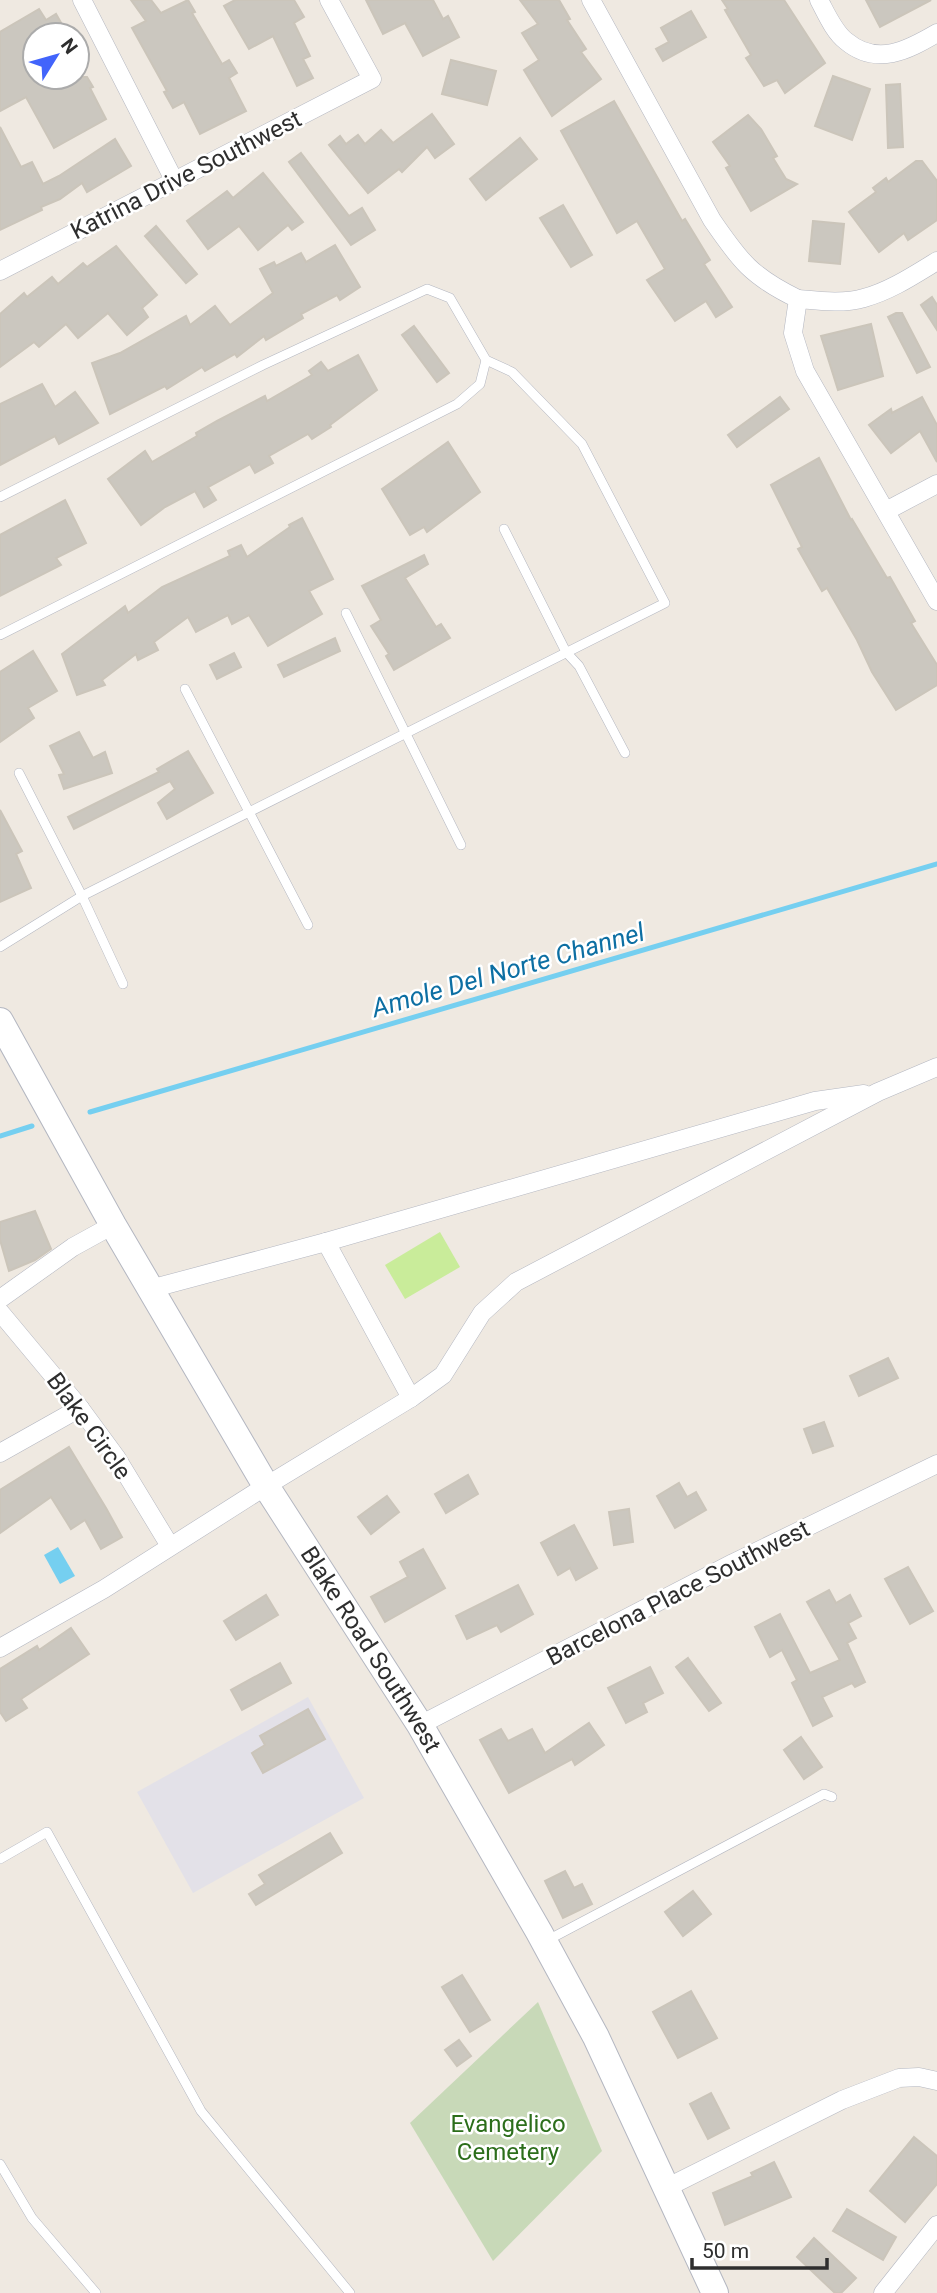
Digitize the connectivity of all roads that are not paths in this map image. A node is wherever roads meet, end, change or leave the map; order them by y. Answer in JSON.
{"nodes":[{"id":1,"x":82,"y":0,"type":"edge"},
{"id":2,"x":329,"y":0,"type":"edge"},
{"id":3,"x":819,"y":0,"type":"edge"},
{"id":4,"x":593,"y":1,"type":"edge"},
{"id":5,"x":937,"y":33,"type":"edge"},
{"id":6,"x":174,"y":180,"type":"junction"},
{"id":7,"x":937,"y":261,"type":"edge"},
{"id":8,"x":0,"y":271,"type":"edge"},
{"id":9,"x":798,"y":299,"type":"junction"},
{"id":10,"x":486,"y":360,"type":"junction"},
{"id":11,"x":937,"y":484,"type":"edge"},
{"id":12,"x":0,"y":497,"type":"edge"},
{"id":13,"x":886,"y":511,"type":"junction"},
{"id":14,"x":505,"y":528,"type":"dead end"},
{"id":15,"x":937,"y":601,"type":"edge"},
{"id":16,"x":346,"y":613,"type":"dead end"},
{"id":17,"x":0,"y":635,"type":"edge"},
{"id":18,"x":566,"y":652,"type":"junction"},
{"id":19,"x":186,"y":689,"type":"dead end"},
{"id":20,"x":405,"y":735,"type":"junction"},
{"id":21,"x":625,"y":753,"type":"dead end"},
{"id":22,"x":19,"y":773,"type":"dead end"},
{"id":23,"x":249,"y":813,"type":"junction"},
{"id":24,"x":461,"y":845,"type":"dead end"},
{"id":25,"x":82,"y":896,"type":"junction"},
{"id":26,"x":308,"y":925,"type":"dead end"},
{"id":27,"x":0,"y":947,"type":"edge"},
{"id":28,"x":123,"y":984,"type":"dead end"},
{"id":29,"x":0,"y":1021,"type":"edge"},
{"id":30,"x":937,"y":1067,"type":"edge"},
{"id":31,"x":878,"y":1092,"type":"junction"},
{"id":32,"x":113,"y":1225,"type":"junction"},
{"id":33,"x":326,"y":1242,"type":"junction"},
{"id":34,"x":150,"y":1289,"type":"junction"},
{"id":35,"x":0,"y":1299,"type":"edge"},
{"id":36,"x":0,"y":1312,"type":"edge"},
{"id":37,"x":411,"y":1398,"type":"junction"},
{"id":38,"x":80,"y":1408,"type":"junction"},
{"id":39,"x":0,"y":1453,"type":"edge"},
{"id":40,"x":937,"y":1464,"type":"edge"},
{"id":41,"x":266,"y":1486,"type":"junction"},
{"id":42,"x":170,"y":1546,"type":"junction"},
{"id":43,"x":0,"y":1647,"type":"edge"},
{"id":44,"x":420,"y":1725,"type":"junction"},
{"id":45,"x":832,"y":1797,"type":"dead end"},
{"id":46,"x":0,"y":1859,"type":"edge"},
{"id":47,"x":544,"y":1942,"type":"junction"},
{"id":48,"x":937,"y":2081,"type":"edge"},
{"id":49,"x":0,"y":2164,"type":"edge"},
{"id":50,"x":666,"y":2188,"type":"junction"},
{"id":51,"x":937,"y":2225,"type":"edge"},
{"id":52,"x":96,"y":2293,"type":"edge"},
{"id":53,"x":350,"y":2293,"type":"edge"},
{"id":54,"x":715,"y":2293,"type":"edge"},
{"id":55,"x":883,"y":2293,"type":"edge"}],
"edges":[{"from":1,"to":6,"type":"street"},
{"from":2,"to":6,"type":"street","name":"Katrina Drive Southwest"},
{"from":3,"to":5,"type":"street"},
{"from":4,"to":9,"type":"street"},
{"from":6,"to":8,"type":"street","name":"Katrina Drive Southwest"},
{"from":7,"to":9,"type":"street"},
{"from":9,"to":13,"type":"street"},
{"from":10,"to":12,"type":"lane"},
{"from":10,"to":17,"type":"lane"},
{"from":10,"to":18,"type":"lane"},
{"from":11,"to":13,"type":"street"},
{"from":13,"to":15,"type":"street"},
{"from":14,"to":18,"type":"lane"},
{"from":16,"to":20,"type":"lane"},
{"from":18,"to":20,"type":"lane"},
{"from":18,"to":21,"type":"lane"},
{"from":19,"to":23,"type":"lane"},
{"from":20,"to":23,"type":"lane"},
{"from":20,"to":24,"type":"lane"},
{"from":22,"to":25,"type":"lane"},
{"from":23,"to":25,"type":"lane"},
{"from":23,"to":26,"type":"lane"},
{"from":25,"to":27,"type":"lane"},
{"from":25,"to":28,"type":"lane"},
{"from":29,"to":32,"type":"main road","name":"Blake Road Southwest"},
{"from":30,"to":31,"type":"street"},
{"from":31,"to":33,"type":"street"},
{"from":31,"to":37,"type":"street"},
{"from":32,"to":34,"type":"main road","name":"Blake Road Southwest"},
{"from":32,"to":35,"type":"street"},
{"from":33,"to":34,"type":"street"},
{"from":33,"to":37,"type":"street"},
{"from":34,"to":41,"type":"main road","name":"Blake Road Southwest"},
{"from":36,"to":38,"type":"street","name":"Blake Circle"},
{"from":37,"to":41,"type":"street"},
{"from":38,"to":39,"type":"street"},
{"from":38,"to":42,"type":"street","name":"Blake Circle"},
{"from":40,"to":44,"type":"street","name":"Barcelona Place Southwest"},
{"from":41,"to":42,"type":"street"},
{"from":41,"to":44,"type":"main road","name":"Blake Road Southwest"},
{"from":42,"to":43,"type":"street"},
{"from":44,"to":47,"type":"main road","name":"Blake Road Southwest"},
{"from":45,"to":47,"type":"lane"},
{"from":46,"to":53,"type":"lane"},
{"from":47,"to":50,"type":"main road","name":"Blake Road Southwest"},
{"from":48,"to":50,"type":"street"},
{"from":49,"to":52,"type":"lane"},
{"from":50,"to":54,"type":"main road","name":"Blake Road Southwest"},
{"from":51,"to":55,"type":"street"}]}
